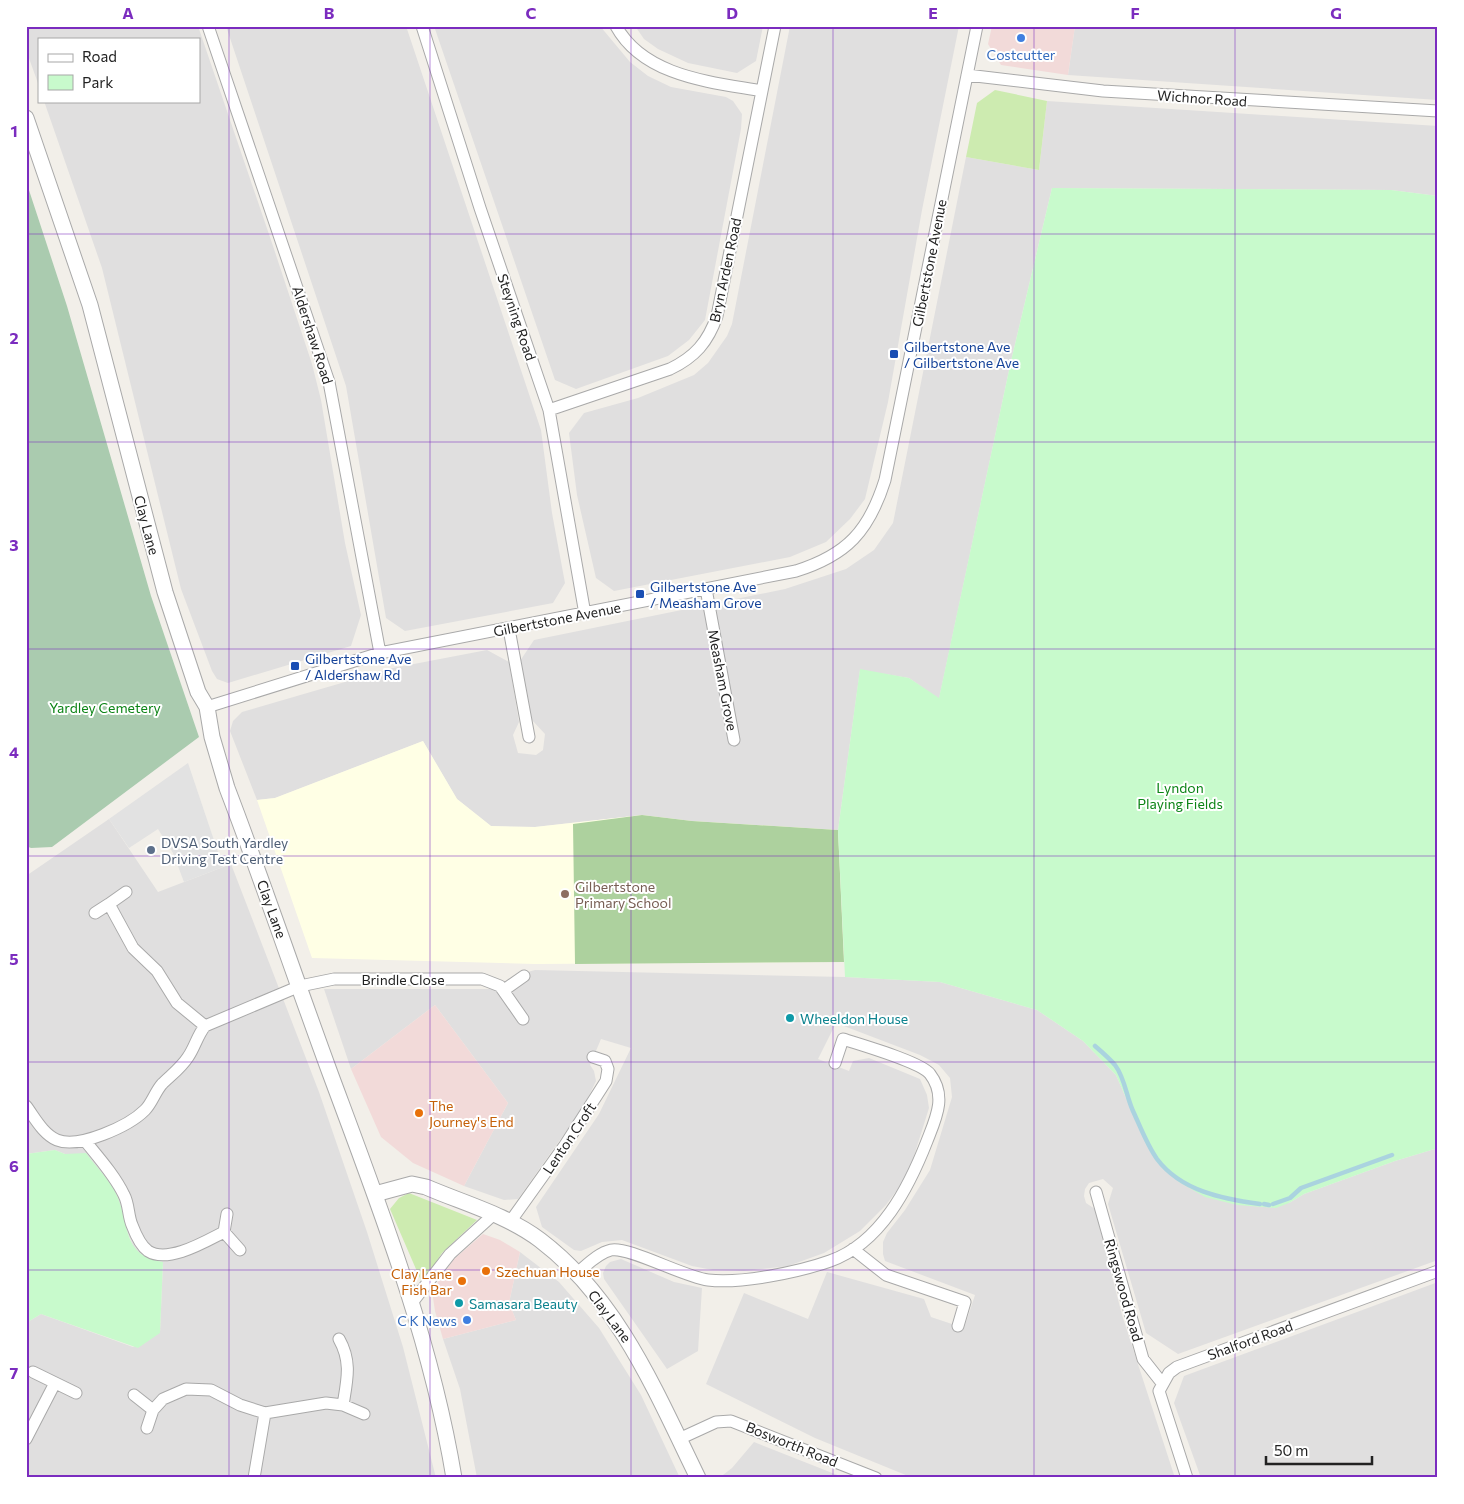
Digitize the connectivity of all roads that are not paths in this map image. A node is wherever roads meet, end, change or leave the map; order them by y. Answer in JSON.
{"nodes":[{"id":1,"x":208,"y":26,"type":"edge"},
{"id":2,"x":422,"y":26,"type":"edge"},
{"id":3,"x":616,"y":26,"type":"edge"},
{"id":4,"x":775,"y":26,"type":"edge"},
{"id":5,"x":977,"y":26,"type":"edge"},
{"id":6,"x":967,"y":75,"type":"junction"},
{"id":7,"x":762,"y":92,"type":"junction"},
{"id":8,"x":1438,"y":112,"type":"edge"},
{"id":9,"x":26,"y":118,"type":"edge"},
{"id":10,"x":549,"y":410,"type":"junction"},
{"id":11,"x":706,"y":590,"type":"junction"},
{"id":12,"x":585,"y":614,"type":"junction"},
{"id":13,"x":509,"y":629,"type":"junction"},
{"id":14,"x":380,"y":654,"type":"junction"},
{"id":15,"x":207,"y":707,"type":"junction"},
{"id":16,"x":529,"y":737,"type":"dead end"},
{"id":17,"x":734,"y":740,"type":"dead end"},
{"id":18,"x":126,"y":892,"type":"dead end"},
{"id":19,"x":109,"y":904,"type":"junction"},
{"id":20,"x":94,"y":913,"type":"dead end"},
{"id":21,"x":524,"y":976,"type":"dead end"},
{"id":22,"x":300,"y":986,"type":"junction"},
{"id":23,"x":504,"y":990,"type":"junction"},
{"id":24,"x":523,"y":1019,"type":"dead end"},
{"id":25,"x":204,"y":1026,"type":"junction"},
{"id":26,"x":593,"y":1057,"type":"dead end"},
{"id":27,"x":835,"y":1063,"type":"dead end"},
{"id":28,"x":26,"y":1106,"type":"edge"},
{"id":29,"x":86,"y":1142,"type":"junction"},
{"id":30,"x":1096,"y":1192,"type":"dead end"},
{"id":31,"x":375,"y":1194,"type":"junction"},
{"id":32,"x":227,"y":1214,"type":"dead end"},
{"id":33,"x":493,"y":1215,"type":"junction"},
{"id":34,"x":510,"y":1222,"type":"junction"},
{"id":35,"x":224,"y":1232,"type":"junction"},
{"id":36,"x":853,"y":1249,"type":"junction"},
{"id":37,"x":240,"y":1250,"type":"dead end"},
{"id":38,"x":1438,"y":1271,"type":"edge"},
{"id":39,"x":577,"y":1273,"type":"junction"},
{"id":40,"x":411,"y":1304,"type":"junction"},
{"id":41,"x":958,"y":1326,"type":"dead end"},
{"id":42,"x":340,"y":1339,"type":"dead end"},
{"id":43,"x":33,"y":1372,"type":"dead end"},
{"id":44,"x":55,"y":1383,"type":"junction"},
{"id":45,"x":1162,"y":1383,"type":"junction"},
{"id":46,"x":76,"y":1393,"type":"dead end"},
{"id":47,"x":134,"y":1395,"type":"dead end"},
{"id":48,"x":343,"y":1404,"type":"junction"},
{"id":49,"x":153,"y":1410,"type":"junction"},
{"id":50,"x":265,"y":1413,"type":"junction"},
{"id":51,"x":364,"y":1414,"type":"dead end"},
{"id":52,"x":147,"y":1428,"type":"dead end"},
{"id":53,"x":26,"y":1439,"type":"edge"},
{"id":54,"x":679,"y":1439,"type":"junction"},
{"id":55,"x":254,"y":1478,"type":"edge"},
{"id":56,"x":454,"y":1478,"type":"edge"},
{"id":57,"x":698,"y":1478,"type":"edge"},
{"id":58,"x":876,"y":1478,"type":"edge"},
{"id":59,"x":1187,"y":1478,"type":"edge"}],
"edges":[{"from":1,"to":14,"type":"street","name":"Aldershaw Road"},
{"from":2,"to":10,"type":"street","name":"Steyning Road"},
{"from":3,"to":7,"type":"street"},
{"from":4,"to":7,"type":"street","name":"Bryn Arden Road"},
{"from":5,"to":6,"type":"street","name":"Gilbertstone Avenue"},
{"from":6,"to":8,"type":"street","name":"Wichnor Road"},
{"from":6,"to":11,"type":"street","name":"Gilbertstone Avenue"},
{"from":7,"to":10,"type":"street","name":"Bryn Arden Road"},
{"from":9,"to":15,"type":"street","name":"Clay Lane"},
{"from":10,"to":12,"type":"street","name":"Steyning Road"},
{"from":11,"to":12,"type":"street","name":"Gilbertstone Avenue"},
{"from":11,"to":17,"type":"street","name":"Measham Grove"},
{"from":12,"to":13,"type":"street","name":"Gilbertstone Avenue"},
{"from":13,"to":14,"type":"street","name":"Gilbertstone Avenue"},
{"from":13,"to":16,"type":"street"},
{"from":14,"to":15,"type":"street","name":"Gilbertstone Avenue"},
{"from":15,"to":22,"type":"street","name":"Clay Lane"},
{"from":18,"to":19,"type":"street"},
{"from":19,"to":20,"type":"street"},
{"from":19,"to":25,"type":"street"},
{"from":21,"to":23,"type":"street"},
{"from":22,"to":23,"type":"street","name":"Brindle Close"},
{"from":22,"to":25,"type":"street","name":"Brindle Close"},
{"from":22,"to":31,"type":"street","name":"Clay Lane"},
{"from":23,"to":24,"type":"street"},
{"from":25,"to":29,"type":"street"},
{"from":26,"to":34,"type":"street","name":"Lenton Croft"},
{"from":27,"to":36,"type":"street"},
{"from":28,"to":29,"type":"street"},
{"from":29,"to":35,"type":"street"},
{"from":30,"to":45,"type":"street","name":"Ringswood Road"},
{"from":31,"to":33,"type":"street","name":"Clay Lane"},
{"from":31,"to":40,"type":"street"},
{"from":32,"to":35,"type":"street"},
{"from":33,"to":34,"type":"street","name":"Clay Lane"},
{"from":33,"to":40,"type":"street"},
{"from":34,"to":39,"type":"street","name":"Clay Lane"},
{"from":35,"to":37,"type":"street"},
{"from":36,"to":39,"type":"street"},
{"from":36,"to":41,"type":"street"},
{"from":38,"to":45,"type":"street","name":"Shalford Road"},
{"from":39,"to":54,"type":"street","name":"Clay Lane"},
{"from":40,"to":56,"type":"street"},
{"from":42,"to":48,"type":"street"},
{"from":43,"to":44,"type":"street"},
{"from":44,"to":46,"type":"street"},
{"from":44,"to":53,"type":"street"},
{"from":45,"to":59,"type":"street"},
{"from":47,"to":49,"type":"street"},
{"from":48,"to":50,"type":"street"},
{"from":48,"to":51,"type":"street"},
{"from":49,"to":50,"type":"street"},
{"from":49,"to":52,"type":"street"},
{"from":50,"to":55,"type":"street"},
{"from":54,"to":57,"type":"street","name":"Clay Lane"},
{"from":54,"to":58,"type":"street","name":"Bosworth Road"}]}
